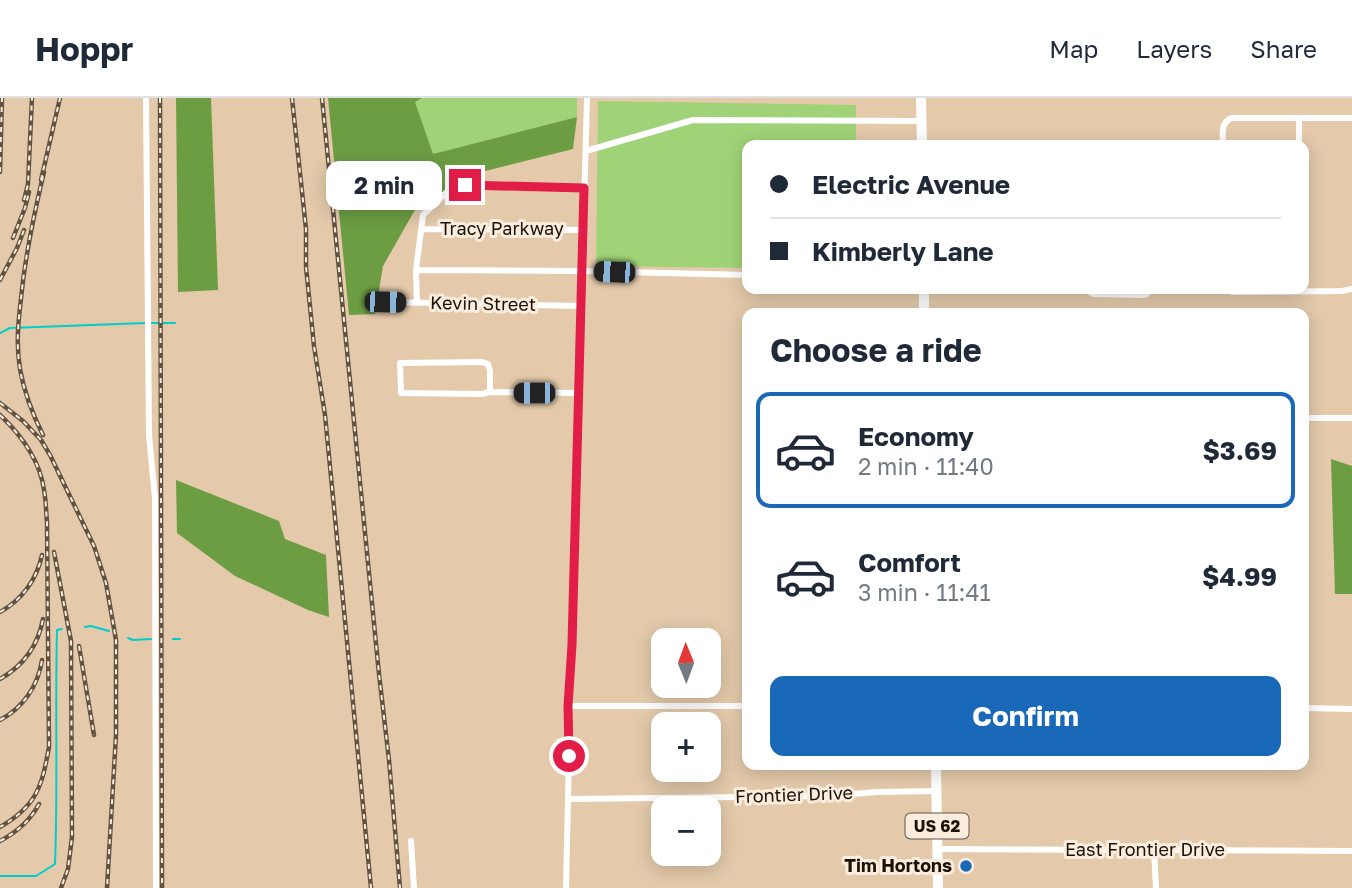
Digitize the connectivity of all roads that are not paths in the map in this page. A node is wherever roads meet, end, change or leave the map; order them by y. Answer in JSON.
{"nodes":[{"id":1,"x":146,"y":98,"type":"edge"},
{"id":2,"x":587,"y":98,"type":"edge"},
{"id":3,"x":921,"y":98,"type":"edge"},
{"id":4,"x":1299,"y":118,"type":"junction"},
{"id":5,"x":1352,"y":118,"type":"edge"},
{"id":6,"x":921,"y":121,"type":"junction"},
{"id":7,"x":922,"y":140,"type":"edge"},
{"id":8,"x":1223,"y":140,"type":"edge"},
{"id":9,"x":1299,"y":140,"type":"edge"},
{"id":10,"x":586,"y":151,"type":"junction"},
{"id":11,"x":584,"y":188,"type":"junction"},
{"id":12,"x":421,"y":229,"type":"junction"},
{"id":13,"x":583,"y":230,"type":"junction"},
{"id":14,"x":416,"y":270,"type":"junction"},
{"id":15,"x":582,"y":271,"type":"junction"},
{"id":16,"x":742,"y":275,"type":"edge"},
{"id":17,"x":1352,"y":289,"type":"edge"},
{"id":18,"x":1309,"y":290,"type":"edge"},
{"id":19,"x":1093,"y":294,"type":"edge"},
{"id":20,"x":1147,"y":294,"type":"edge"},
{"id":21,"x":385,"y":302,"type":"dead end"},
{"id":22,"x":417,"y":303,"type":"junction"},
{"id":23,"x":581,"y":306,"type":"junction"},
{"id":24,"x":490,"y":392,"type":"junction"},
{"id":25,"x":579,"y":393,"type":"junction"},
{"id":26,"x":1309,"y":418,"type":"edge"},
{"id":27,"x":1352,"y":418,"type":"edge"},
{"id":28,"x":568,"y":706,"type":"junction"},
{"id":29,"x":742,"y":706,"type":"edge"},
{"id":30,"x":1309,"y":708,"type":"edge"},
{"id":31,"x":1352,"y":709,"type":"edge"},
{"id":32,"x":936,"y":770,"type":"edge"},
{"id":33,"x":936,"y":791,"type":"junction"},
{"id":34,"x":568,"y":799,"type":"junction"},
{"id":35,"x":411,"y":841,"type":"dead end"},
{"id":36,"x":938,"y":849,"type":"junction"},
{"id":37,"x":1154,"y":850,"type":"junction"},
{"id":38,"x":1352,"y":852,"type":"edge"},
{"id":39,"x":156,"y":888,"type":"edge"},
{"id":40,"x":414,"y":888,"type":"edge"},
{"id":41,"x":566,"y":888,"type":"edge"},
{"id":42,"x":938,"y":888,"type":"edge"},
{"id":43,"x":1156,"y":888,"type":"edge"}],
"edges":[{"from":1,"to":39,"type":"street"},
{"from":2,"to":10,"type":"street"},
{"from":3,"to":6,"type":"main road"},
{"from":4,"to":5,"type":"street"},
{"from":4,"to":8,"type":"street"},
{"from":4,"to":9,"type":"street"},
{"from":6,"to":7,"type":"main road"},
{"from":6,"to":10,"type":"street"},
{"from":10,"to":11,"type":"street"},
{"from":11,"to":12,"type":"street"},
{"from":11,"to":13,"type":"street"},
{"from":12,"to":13,"type":"street","name":"Tracy Parkway"},
{"from":12,"to":14,"type":"street"},
{"from":13,"to":15,"type":"street"},
{"from":14,"to":15,"type":"street"},
{"from":14,"to":22,"type":"street"},
{"from":15,"to":16,"type":"street"},
{"from":15,"to":23,"type":"street"},
{"from":17,"to":18,"type":"street"},
{"from":19,"to":20,"type":"street"},
{"from":21,"to":22,"type":"street","name":"Kevin Street"},
{"from":22,"to":23,"type":"street","name":"Kevin Street"},
{"from":23,"to":25,"type":"street"},
{"from":24,"to":24,"type":"street"},
{"from":24,"to":25,"type":"street"},
{"from":25,"to":28,"type":"street"},
{"from":26,"to":27,"type":"street"},
{"from":28,"to":29,"type":"street"},
{"from":28,"to":34,"type":"street"},
{"from":30,"to":31,"type":"street"},
{"from":32,"to":33,"type":"main road","number":"US 62"},
{"from":33,"to":34,"type":"street","name":"Frontier Drive"},
{"from":33,"to":36,"type":"main road","number":"US 62"},
{"from":34,"to":41,"type":"street"},
{"from":35,"to":40,"type":"street"},
{"from":36,"to":37,"type":"street","name":"East Frontier Drive"},
{"from":36,"to":42,"type":"main road","number":"US 62"},
{"from":37,"to":38,"type":"street","name":"East Frontier Drive"},
{"from":37,"to":43,"type":"street"}]}
